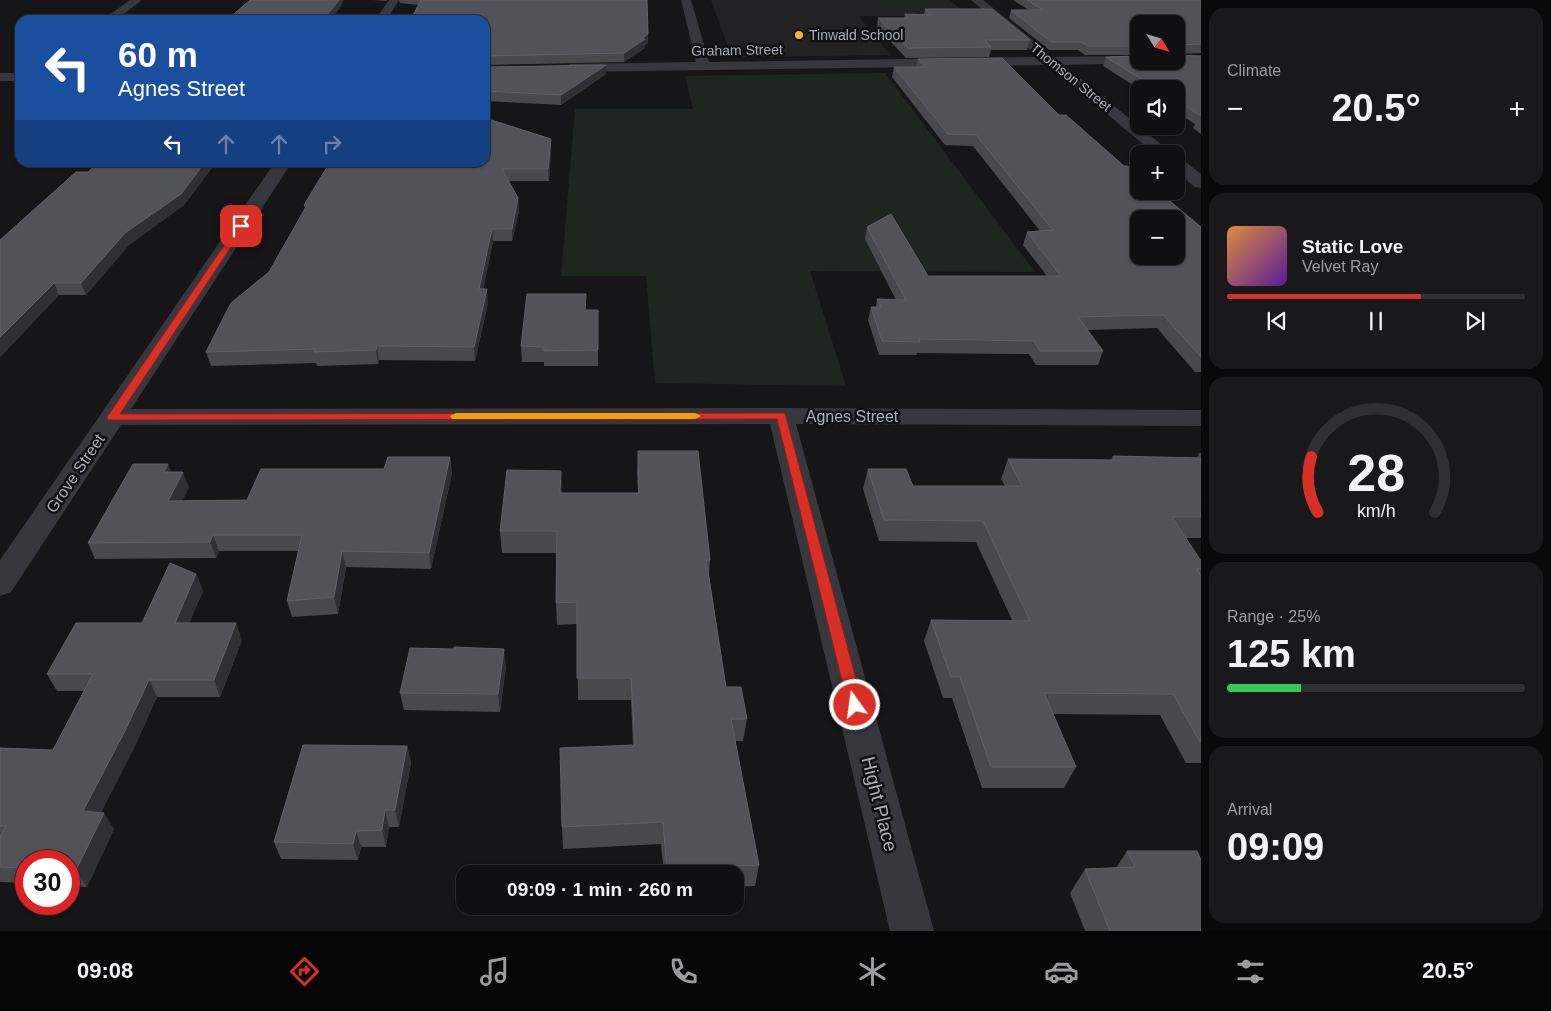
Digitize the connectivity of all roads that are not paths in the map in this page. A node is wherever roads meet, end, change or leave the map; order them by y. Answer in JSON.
{"nodes":[{"id":1,"x":137,"y":0,"type":"edge"},
{"id":2,"x":394,"y":0,"type":"edge"},
{"id":3,"x":686,"y":0,"type":"edge"},
{"id":4,"x":976,"y":0,"type":"edge"},
{"id":5,"x":115,"y":15,"type":"edge"},
{"id":6,"x":384,"y":15,"type":"edge"},
{"id":7,"x":1130,"y":60,"type":"edge"},
{"id":8,"x":1052,"y":62,"type":"junction"},
{"id":9,"x":704,"y":66,"type":"junction"},
{"id":10,"x":555,"y":69,"type":"edge"},
{"id":11,"x":0,"y":77,"type":"edge"},
{"id":12,"x":15,"y":77,"type":"edge"},
{"id":13,"x":1154,"y":145,"type":"edge"},
{"id":14,"x":281,"y":167,"type":"edge"},
{"id":15,"x":1185,"y":170,"type":"edge"},
{"id":16,"x":1201,"y":183,"type":"edge"},
{"id":17,"x":782,"y":416,"type":"junction"},
{"id":18,"x":112,"y":417,"type":"junction"},
{"id":19,"x":1201,"y":418,"type":"edge"},
{"id":20,"x":0,"y":584,"type":"edge"},
{"id":21,"x":912,"y":931,"type":"edge"}],
"edges":[{"from":1,"to":5,"type":"street"},
{"from":2,"to":6,"type":"street"},
{"from":3,"to":9,"type":"street"},
{"from":4,"to":8,"type":"street","name":"Thomson Street"},
{"from":7,"to":8,"type":"street","name":"Graham Street"},
{"from":8,"to":9,"type":"street","name":"Graham Street"},
{"from":8,"to":13,"type":"street","name":"Thomson Street"},
{"from":9,"to":10,"type":"street","name":"Graham Street"},
{"from":11,"to":12,"type":"street"},
{"from":14,"to":18,"type":"street","name":"Grove Street"},
{"from":15,"to":16,"type":"street"},
{"from":17,"to":18,"type":"street","name":"Agnes Street"},
{"from":17,"to":19,"type":"street","name":"Agnes Street"},
{"from":17,"to":21,"type":"street","name":"Hight Place"},
{"from":18,"to":20,"type":"street","name":"Grove Street"}]}
